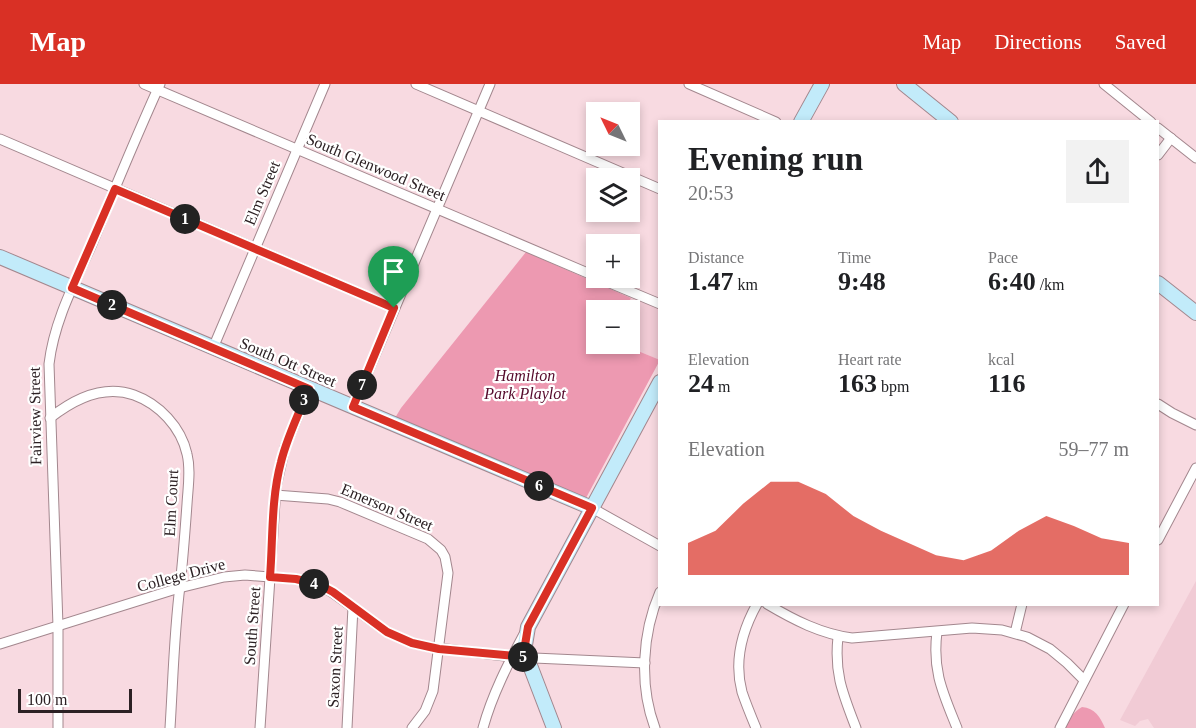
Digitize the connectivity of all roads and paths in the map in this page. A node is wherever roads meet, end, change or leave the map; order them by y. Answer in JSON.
{"nodes":[{"id":1,"x":144,"y":84,"type":"edge"},
{"id":2,"x":325,"y":84,"type":"edge"},
{"id":3,"x":416,"y":84,"type":"edge"},
{"id":4,"x":490,"y":84,"type":"edge"},
{"id":5,"x":688,"y":84,"type":"edge"},
{"id":6,"x":822,"y":84,"type":"edge"},
{"id":7,"x":904,"y":84,"type":"edge"},
{"id":8,"x":1104,"y":84,"type":"edge"},
{"id":9,"x":159,"y":87,"type":"edge"},
{"id":10,"x":479,"y":111,"type":"junction"},
{"id":11,"x":771,"y":120,"type":"edge"},
{"id":12,"x":802,"y":120,"type":"edge"},
{"id":13,"x":947,"y":120,"type":"edge"},
{"id":14,"x":1148,"y":120,"type":"edge"},
{"id":15,"x":1159,"y":129,"type":"edge"},
{"id":16,"x":1171,"y":138,"type":"junction"},
{"id":17,"x":0,"y":139,"type":"edge"},
{"id":18,"x":297,"y":150,"type":"junction"},
{"id":19,"x":1159,"y":154,"type":"edge"},
{"id":20,"x":1196,"y":158,"type":"edge"},
{"id":21,"x":658,"y":188,"type":"edge"},
{"id":22,"x":115,"y":189,"type":"junction"},
{"id":23,"x":437,"y":209,"type":"junction"},
{"id":24,"x":255,"y":248,"type":"junction"},
{"id":25,"x":0,"y":257,"type":"edge"},
{"id":26,"x":586,"y":272,"type":"edge"},
{"id":27,"x":1159,"y":284,"type":"edge"},
{"id":28,"x":72,"y":288,"type":"junction"},
{"id":29,"x":623,"y":288,"type":"edge"},
{"id":30,"x":658,"y":303,"type":"edge"},
{"id":31,"x":394,"y":308,"type":"junction"},
{"id":32,"x":1196,"y":313,"type":"edge"},
{"id":33,"x":213,"y":348,"type":"junction"},
{"id":34,"x":658,"y":386,"type":"edge"},
{"id":35,"x":309,"y":389,"type":"junction"},
{"id":36,"x":1159,"y":405,"type":"edge"},
{"id":37,"x":353,"y":407,"type":"junction"},
{"id":38,"x":50,"y":418,"type":"junction"},
{"id":39,"x":1196,"y":425,"type":"edge"},
{"id":40,"x":1196,"y":468,"type":"edge"},
{"id":41,"x":275,"y":495,"type":"junction"},
{"id":42,"x":592,"y":508,"type":"junction"},
{"id":43,"x":1159,"y":538,"type":"edge"},
{"id":44,"x":658,"y":545,"type":"edge"},
{"id":45,"x":270,"y":577,"type":"junction"},
{"id":46,"x":179,"y":588,"type":"junction"},
{"id":47,"x":658,"y":598,"type":"edge"},
{"id":48,"x":756,"y":606,"type":"edge"},
{"id":49,"x":771,"y":606,"type":"edge"},
{"id":50,"x":1021,"y":606,"type":"edge"},
{"id":51,"x":1123,"y":606,"type":"edge"},
{"id":52,"x":353,"y":607,"type":"junction"},
{"id":53,"x":58,"y":626,"type":"junction"},
{"id":54,"x":528,"y":627,"type":"junction"},
{"id":55,"x":937,"y":632,"type":"junction"},
{"id":56,"x":1014,"y":633,"type":"junction"},
{"id":57,"x":838,"y":637,"type":"junction"},
{"id":58,"x":0,"y":644,"type":"edge"},
{"id":59,"x":439,"y":649,"type":"junction"},
{"id":60,"x":512,"y":657,"type":"junction"},
{"id":61,"x":527,"y":657,"type":"junction"},
{"id":62,"x":645,"y":663,"type":"junction"},
{"id":63,"x":1084,"y":680,"type":"junction"},
{"id":64,"x":58,"y":728,"type":"edge"},
{"id":65,"x":170,"y":728,"type":"edge"},
{"id":66,"x":260,"y":728,"type":"edge"},
{"id":67,"x":347,"y":728,"type":"edge"},
{"id":68,"x":412,"y":728,"type":"edge"},
{"id":69,"x":483,"y":728,"type":"edge"},
{"id":70,"x":554,"y":728,"type":"edge"},
{"id":71,"x":655,"y":728,"type":"edge"},
{"id":72,"x":756,"y":728,"type":"edge"},
{"id":73,"x":856,"y":728,"type":"edge"},
{"id":74,"x":957,"y":728,"type":"edge"},
{"id":75,"x":1060,"y":728,"type":"edge"}],
"edges":[{"from":1,"to":9,"type":"street","name":"South Glenwood Street"},
{"from":2,"to":18,"type":"street","name":"Elm Street"},
{"from":3,"to":10,"type":"street"},
{"from":4,"to":10,"type":"street"},
{"from":5,"to":11,"type":"street"},
{"from":6,"to":12,"type":"street"},
{"from":7,"to":13,"type":"street"},
{"from":8,"to":14,"type":"street"},
{"from":9,"to":18,"type":"street","name":"South Glenwood Street"},
{"from":9,"to":22,"type":"street","name":"Fairview Street"},
{"from":10,"to":21,"type":"street"},
{"from":10,"to":23,"type":"street"},
{"from":15,"to":16,"type":"street"},
{"from":16,"to":19,"type":"street"},
{"from":16,"to":20,"type":"street"},
{"from":17,"to":22,"type":"street"},
{"from":18,"to":23,"type":"street","name":"South Glenwood Street"},
{"from":18,"to":24,"type":"street","name":"Elm Street"},
{"from":22,"to":24,"type":"street"},
{"from":22,"to":28,"type":"street","name":"Fairview Street"},
{"from":23,"to":26,"type":"street","name":"South Glenwood Street"},
{"from":23,"to":31,"type":"street"},
{"from":24,"to":31,"type":"street"},
{"from":24,"to":33,"type":"street","name":"Elm Street"},
{"from":25,"to":28,"type":"street","name":"South Ott Street"},
{"from":27,"to":32,"type":"street"},
{"from":28,"to":33,"type":"street","name":"South Ott Street"},
{"from":28,"to":38,"type":"street","name":"Fairview Street"},
{"from":29,"to":30,"type":"street","name":"South Glenwood Street"},
{"from":31,"to":37,"type":"street"},
{"from":33,"to":35,"type":"street","name":"South Ott Street"},
{"from":34,"to":42,"type":"street"},
{"from":35,"to":37,"type":"street","name":"South Ott Street"},
{"from":35,"to":41,"type":"street","name":"South Street"},
{"from":36,"to":39,"type":"street"},
{"from":37,"to":42,"type":"street","name":"South Ott Street"},
{"from":38,"to":46,"type":"street","name":"Elm Court"},
{"from":38,"to":53,"type":"street","name":"Fairview Street"},
{"from":40,"to":43,"type":"street"},
{"from":41,"to":45,"type":"street","name":"South Street"},
{"from":41,"to":59,"type":"street","name":"Emerson Street"},
{"from":42,"to":44,"type":"street","name":"South Ott Street"},
{"from":42,"to":54,"type":"street"},
{"from":45,"to":46,"type":"street","name":"College Drive"},
{"from":45,"to":52,"type":"street","name":"College Drive"},
{"from":45,"to":66,"type":"street","name":"South Street"},
{"from":46,"to":53,"type":"street","name":"College Drive"},
{"from":46,"to":65,"type":"street","name":"Elm Court"},
{"from":47,"to":62,"type":"street"},
{"from":48,"to":72,"type":"street"},
{"from":49,"to":57,"type":"street"},
{"from":50,"to":56,"type":"street"},
{"from":51,"to":63,"type":"street"},
{"from":52,"to":59,"type":"street","name":"College Drive"},
{"from":52,"to":67,"type":"street","name":"Saxon Street"},
{"from":53,"to":58,"type":"street","name":"College Drive"},
{"from":53,"to":64,"type":"street","name":"Fairview Street"},
{"from":54,"to":60,"type":"street"},
{"from":54,"to":61,"type":"street"},
{"from":55,"to":56,"type":"street"},
{"from":55,"to":57,"type":"street"},
{"from":55,"to":74,"type":"street"},
{"from":56,"to":63,"type":"street"},
{"from":57,"to":73,"type":"street"},
{"from":59,"to":60,"type":"street","name":"College Drive"},
{"from":59,"to":68,"type":"street"},
{"from":60,"to":61,"type":"street","name":"College Drive"},
{"from":60,"to":69,"type":"street"},
{"from":61,"to":62,"type":"street","name":"College Drive"},
{"from":61,"to":70,"type":"street"},
{"from":62,"to":71,"type":"street"},
{"from":63,"to":75,"type":"street"}]}
